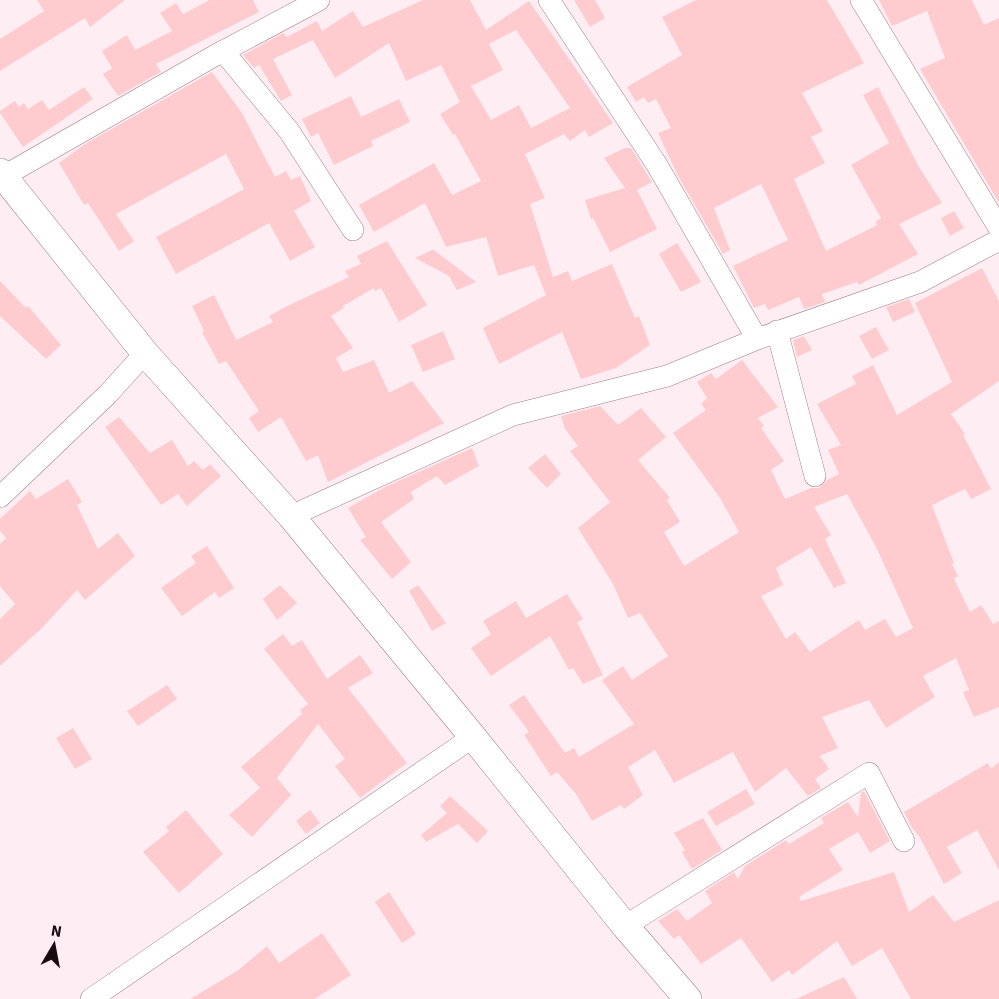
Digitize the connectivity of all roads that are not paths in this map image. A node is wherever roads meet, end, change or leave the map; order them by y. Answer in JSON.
{"nodes":[{"id":1,"x":319,"y":0,"type":"edge"},
{"id":2,"x":549,"y":0,"type":"edge"},
{"id":3,"x":861,"y":0,"type":"edge"},
{"id":4,"x":223,"y":51,"type":"junction"},
{"id":5,"x":2,"y":174,"type":"edge"},
{"id":6,"x":999,"y":228,"type":"edge"},
{"id":7,"x":353,"y":230,"type":"dead end"},
{"id":8,"x":999,"y":240,"type":"edge"},
{"id":9,"x":777,"y":331,"type":"junction"},
{"id":10,"x":757,"y":339,"type":"junction"},
{"id":11,"x":145,"y":353,"type":"junction"},
{"id":12,"x":815,"y":476,"type":"dead end"},
{"id":13,"x":0,"y":497,"type":"edge"},
{"id":14,"x":291,"y":516,"type":"junction"},
{"id":15,"x":473,"y":737,"type":"junction"},
{"id":16,"x":904,"y":841,"type":"dead end"},
{"id":17,"x":625,"y":926,"type":"junction"},
{"id":18,"x":91,"y":999,"type":"edge"},
{"id":19,"x":688,"y":999,"type":"edge"}],
"edges":[{"from":1,"to":4,"type":"street"},
{"from":2,"to":10,"type":"street"},
{"from":3,"to":6,"type":"street"},
{"from":4,"to":5,"type":"street"},
{"from":4,"to":7,"type":"street"},
{"from":5,"to":11,"type":"street"},
{"from":8,"to":9,"type":"street"},
{"from":9,"to":10,"type":"street"},
{"from":9,"to":12,"type":"street"},
{"from":10,"to":14,"type":"street"},
{"from":11,"to":13,"type":"street"},
{"from":11,"to":14,"type":"street"},
{"from":14,"to":15,"type":"street"},
{"from":15,"to":17,"type":"street"},
{"from":15,"to":18,"type":"street"},
{"from":16,"to":17,"type":"street"},
{"from":17,"to":19,"type":"street"}]}
